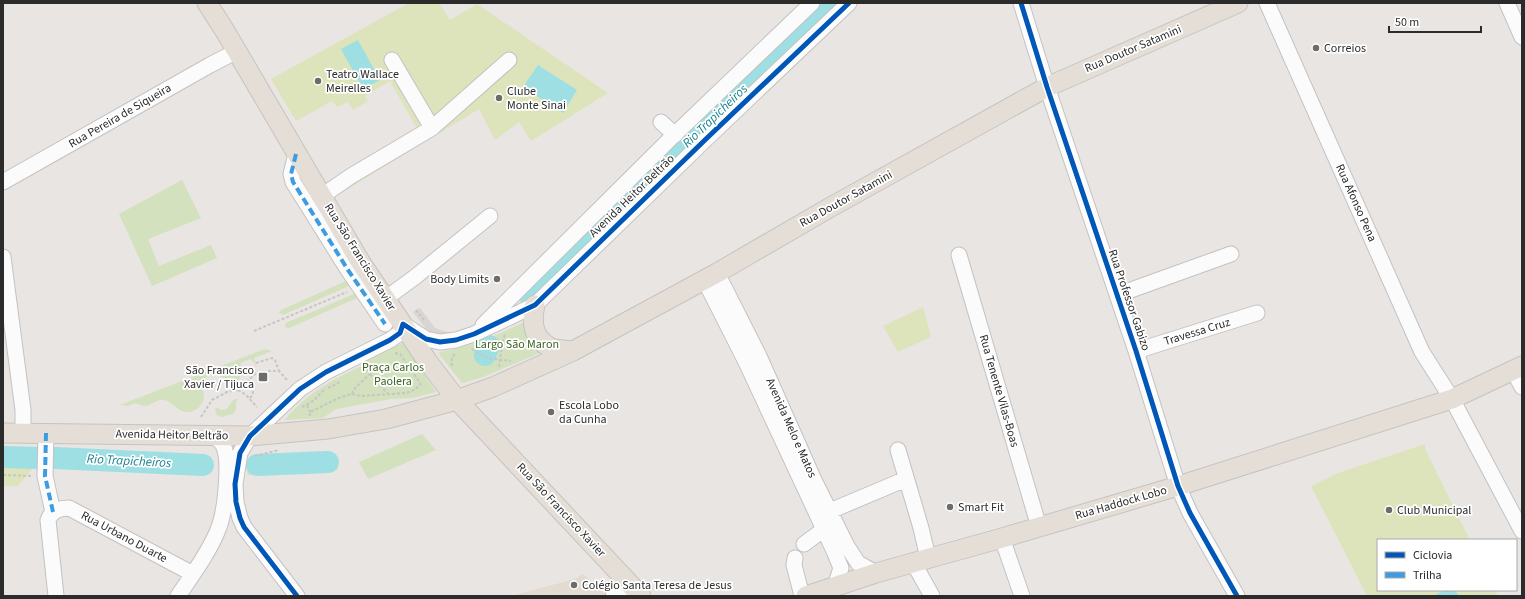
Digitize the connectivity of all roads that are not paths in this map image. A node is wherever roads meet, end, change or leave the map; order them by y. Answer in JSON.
{"nodes":[{"id":1,"x":207,"y":3,"type":"edge"},
{"id":2,"x":849,"y":3,"type":"edge"},
{"id":3,"x":1021,"y":3,"type":"edge"},
{"id":4,"x":1238,"y":3,"type":"edge"},
{"id":5,"x":1267,"y":3,"type":"edge"},
{"id":6,"x":1507,"y":3,"type":"edge"},
{"id":7,"x":805,"y":5,"type":"edge"},
{"id":8,"x":1522,"y":37,"type":"edge"},
{"id":9,"x":237,"y":51,"type":"junction"},
{"id":10,"x":392,"y":60,"type":"dead end"},
{"id":11,"x":509,"y":60,"type":"dead end"},
{"id":12,"x":1047,"y":87,"type":"junction"},
{"id":13,"x":659,"y":124,"type":"dead end"},
{"id":14,"x":432,"y":128,"type":"junction"},
{"id":15,"x":673,"y":137,"type":"junction"},
{"id":16,"x":296,"y":154,"type":"junction"},
{"id":17,"x":3,"y":182,"type":"edge"},
{"id":18,"x":322,"y":196,"type":"junction"},
{"id":19,"x":490,"y":216,"type":"dead end"},
{"id":20,"x":1231,"y":254,"type":"dead end"},
{"id":21,"x":959,"y":255,"type":"dead end"},
{"id":22,"x":3,"y":257,"type":"edge"},
{"id":23,"x":711,"y":276,"type":"junction"},
{"id":24,"x":1117,"y":295,"type":"junction"},
{"id":25,"x":385,"y":299,"type":"junction"},
{"id":26,"x":535,"y":305,"type":"junction"},
{"id":27,"x":1257,"y":313,"type":"dead end"},
{"id":28,"x":394,"y":324,"type":"junction"},
{"id":29,"x":474,"y":334,"type":"junction"},
{"id":30,"x":572,"y":351,"type":"junction"},
{"id":31,"x":1136,"y":351,"type":"junction"},
{"id":32,"x":1518,"y":368,"type":"edge"},
{"id":33,"x":1522,"y":387,"type":"edge"},
{"id":34,"x":1452,"y":399,"type":"junction"},
{"id":35,"x":457,"y":400,"type":"junction"},
{"id":36,"x":3,"y":433,"type":"edge"},
{"id":37,"x":23,"y":433,"type":"junction"},
{"id":38,"x":46,"y":433,"type":"junction"},
{"id":39,"x":214,"y":436,"type":"junction"},
{"id":40,"x":250,"y":436,"type":"junction"},
{"id":41,"x":898,"y":450,"type":"dead end"},
{"id":42,"x":906,"y":479,"type":"junction"},
{"id":43,"x":808,"y":482,"type":"junction"},
{"id":44,"x":1178,"y":486,"type":"junction"},
{"id":45,"x":830,"y":511,"type":"junction"},
{"id":46,"x":53,"y":512,"type":"junction"},
{"id":47,"x":219,"y":527,"type":"junction"},
{"id":48,"x":244,"y":527,"type":"junction"},
{"id":49,"x":1038,"y":527,"type":"junction"},
{"id":50,"x":823,"y":530,"type":"junction"},
{"id":51,"x":1522,"y":531,"type":"edge"},
{"id":52,"x":1002,"y":538,"type":"junction"},
{"id":53,"x":804,"y":544,"type":"dead end"},
{"id":54,"x":794,"y":558,"type":"dead end"},
{"id":55,"x":921,"y":560,"type":"junction"},
{"id":56,"x":876,"y":573,"type":"junction"},
{"id":57,"x":193,"y":574,"type":"junction"},
{"id":58,"x":835,"y":586,"type":"junction"},
{"id":59,"x":635,"y":590,"type":"edge"},
{"id":60,"x":56,"y":596,"type":"edge"},
{"id":61,"x":178,"y":596,"type":"edge"},
{"id":62,"x":297,"y":596,"type":"edge"},
{"id":63,"x":613,"y":596,"type":"edge"},
{"id":64,"x":802,"y":596,"type":"edge"},
{"id":65,"x":806,"y":596,"type":"edge"},
{"id":66,"x":932,"y":596,"type":"edge"},
{"id":67,"x":1022,"y":596,"type":"edge"},
{"id":68,"x":1237,"y":596,"type":"edge"}],
"edges":[{"from":1,"to":9,"type":"main road","name":"Rua São Francisco Xavier"},
{"from":2,"to":26,"type":"street","name":"Avenida Heitor Beltrão"},
{"from":3,"to":12,"type":"street","name":"Rua Professor Gabizo"},
{"from":4,"to":12,"type":"main road","name":"Rua Doutor Satamini"},
{"from":5,"to":34,"type":"street","name":"Rua Afonso Pena"},
{"from":6,"to":8,"type":"street"},
{"from":7,"to":15,"type":"street","name":"Avenida Heitor Beltrão"},
{"from":9,"to":16,"type":"main road","name":"Rua São Francisco Xavier"},
{"from":9,"to":17,"type":"street","name":"Rua Pereira de Siqueira"},
{"from":10,"to":14,"type":"street"},
{"from":11,"to":14,"type":"street"},
{"from":12,"to":23,"type":"main road","name":"Rua Doutor Satamini"},
{"from":12,"to":24,"type":"street","name":"Rua Professor Gabizo"},
{"from":13,"to":15,"type":"street"},
{"from":14,"to":18,"type":"street"},
{"from":15,"to":29,"type":"street","name":"Avenida Heitor Beltrão"},
{"from":16,"to":18,"type":"main road","name":"Rua São Francisco Xavier"},
{"from":16,"to":28,"type":"street"},
{"from":18,"to":25,"type":"main road","name":"Rua São Francisco Xavier"},
{"from":19,"to":25,"type":"street"},
{"from":20,"to":24,"type":"street"},
{"from":21,"to":49,"type":"street","name":"Rua Tenente Vilas-Boas"},
{"from":22,"to":37,"type":"street"},
{"from":23,"to":30,"type":"main road","name":"Rua Doutor Satamini"},
{"from":23,"to":43,"type":"street","name":"Avenida Melo e Matos"},
{"from":24,"to":31,"type":"street","name":"Rua Professor Gabizo"},
{"from":25,"to":28,"type":"main road","name":"Rua São Francisco Xavier"},
{"from":26,"to":29,"type":"street","name":"Avenida Heitor Beltrão"},
{"from":26,"to":30,"type":"main road"},
{"from":27,"to":31,"type":"street","name":"Travessa Cruz"},
{"from":28,"to":29,"type":"street","name":"Avenida Heitor Beltrão"},
{"from":28,"to":35,"type":"main road","name":"Rua São Francisco Xavier"},
{"from":28,"to":40,"type":"street"},
{"from":30,"to":35,"type":"main road","name":"Rua Doutor Satamini"},
{"from":31,"to":44,"type":"street","name":"Rua Professor Gabizo"},
{"from":32,"to":33,"type":"street"},
{"from":32,"to":34,"type":"main road","name":"Rua Haddock Lobo"},
{"from":34,"to":44,"type":"main road","name":"Rua Haddock Lobo"},
{"from":34,"to":51,"type":"street","name":"Rua Afonso Pena"},
{"from":35,"to":40,"type":"main road","name":"Avenida Heitor Beltrão"},
{"from":35,"to":59,"type":"main road","name":"Rua São Francisco Xavier"},
{"from":36,"to":37,"type":"main road","name":"Avenida Heitor Beltrão"},
{"from":37,"to":38,"type":"main road","name":"Avenida Heitor Beltrão"},
{"from":38,"to":39,"type":"main road","name":"Avenida Heitor Beltrão"},
{"from":38,"to":46,"type":"street"},
{"from":39,"to":40,"type":"main road","name":"Avenida Heitor Beltrão"},
{"from":39,"to":47,"type":"street"},
{"from":40,"to":48,"type":"street"},
{"from":41,"to":42,"type":"street"},
{"from":42,"to":45,"type":"street"},
{"from":42,"to":55,"type":"street"},
{"from":43,"to":45,"type":"street","name":"Avenida Melo e Matos"},
{"from":43,"to":50,"type":"street","name":"Avenida Melo e Matos"},
{"from":44,"to":49,"type":"main road","name":"Rua Haddock Lobo"},
{"from":44,"to":68,"type":"street","name":"Rua Professor Gabizo"},
{"from":45,"to":56,"type":"street","name":"Avenida Melo e Matos"},
{"from":46,"to":57,"type":"street","name":"Rua Urbano Duarte"},
{"from":46,"to":60,"type":"street"},
{"from":47,"to":48,"type":"street"},
{"from":47,"to":57,"type":"street"},
{"from":48,"to":62,"type":"street"},
{"from":49,"to":52,"type":"main road","name":"Rua Haddock Lobo"},
{"from":50,"to":53,"type":"street"},
{"from":50,"to":58,"type":"street","name":"Avenida Melo e Matos"},
{"from":52,"to":55,"type":"main road","name":"Rua Haddock Lobo"},
{"from":52,"to":67,"type":"street"},
{"from":54,"to":64,"type":"street"},
{"from":55,"to":56,"type":"main road","name":"Rua Haddock Lobo"},
{"from":55,"to":66,"type":"street"},
{"from":56,"to":58,"type":"main road","name":"Rua Haddock Lobo"},
{"from":57,"to":61,"type":"street"},
{"from":58,"to":65,"type":"main road","name":"Rua Haddock Lobo"},
{"from":59,"to":63,"type":"street"}]}
